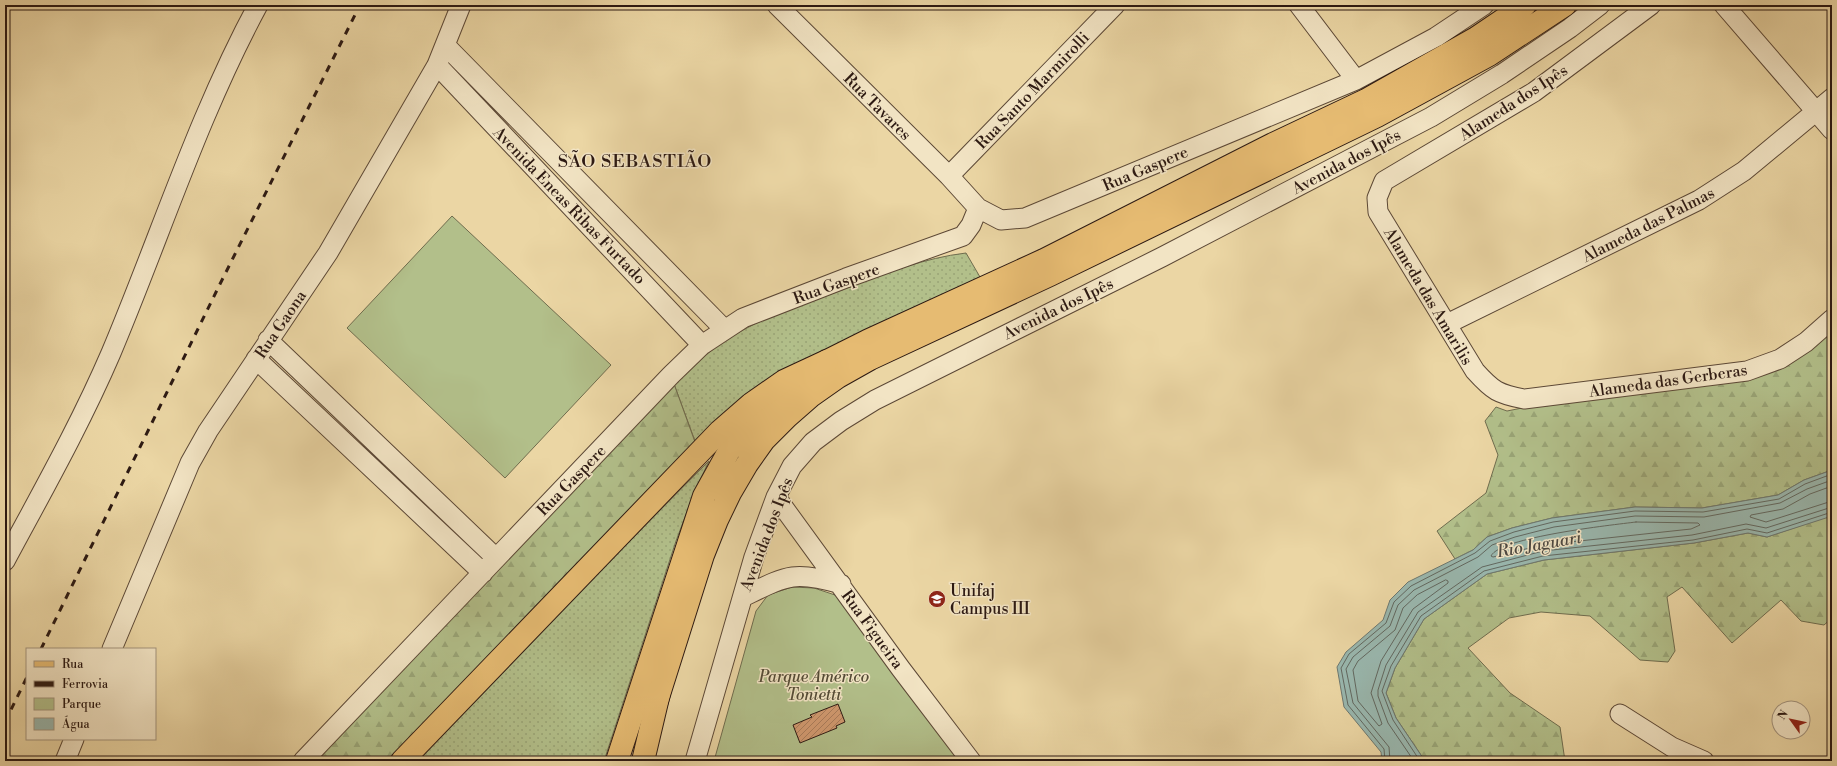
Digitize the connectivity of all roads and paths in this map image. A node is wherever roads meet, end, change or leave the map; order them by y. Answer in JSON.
{"nodes":[{"id":1,"x":258,"y":5,"type":"edge"},
{"id":2,"x":462,"y":5,"type":"edge"},
{"id":3,"x":777,"y":5,"type":"edge"},
{"id":4,"x":1300,"y":5,"type":"edge"},
{"id":5,"x":1484,"y":5,"type":"edge"},
{"id":6,"x":1525,"y":5,"type":"edge"},
{"id":7,"x":1565,"y":5,"type":"edge"},
{"id":8,"x":1600,"y":5,"type":"edge"},
{"id":9,"x":1651,"y":5,"type":"edge"},
{"id":10,"x":1724,"y":5,"type":"edge"},
{"id":11,"x":1107,"y":8,"type":"edge"},
{"id":12,"x":445,"y":45,"type":"junction"},
{"id":13,"x":437,"y":65,"type":"junction"},
{"id":14,"x":1356,"y":80,"type":"junction"},
{"id":15,"x":1832,"y":98,"type":"edge"},
{"id":16,"x":1816,"y":112,"type":"junction"},
{"id":17,"x":1832,"y":130,"type":"edge"},
{"id":18,"x":949,"y":176,"type":"junction"},
{"id":19,"x":1377,"y":198,"type":"joint"},
{"id":20,"x":978,"y":208,"type":"junction"},
{"id":21,"x":1832,"y":319,"type":"edge"},
{"id":22,"x":1447,"y":324,"type":"junction"},
{"id":23,"x":725,"y":330,"type":"junction"},
{"id":24,"x":268,"y":340,"type":"junction"},
{"id":25,"x":702,"y":345,"type":"junction"},
{"id":26,"x":256,"y":359,"type":"junction"},
{"id":27,"x":827,"y":361,"type":"junction"},
{"id":28,"x":1491,"y":389,"type":"joint"},
{"id":29,"x":776,"y":497,"type":"junction"},
{"id":30,"x":496,"y":558,"type":"junction"},
{"id":31,"x":5,"y":561,"type":"edge"},
{"id":32,"x":483,"y":573,"type":"junction"},
{"id":33,"x":840,"y":584,"type":"junction"},
{"id":34,"x":742,"y":596,"type":"junction"},
{"id":35,"x":112,"y":648,"type":"edge"},
{"id":36,"x":660,"y":688,"type":"junction"},
{"id":37,"x":1620,"y":714,"type":"dead end"},
{"id":38,"x":74,"y":740,"type":"edge"},
{"id":39,"x":65,"y":761,"type":"edge"},
{"id":40,"x":303,"y":761,"type":"edge"},
{"id":41,"x":402,"y":761,"type":"edge"},
{"id":42,"x":617,"y":761,"type":"edge"},
{"id":43,"x":637,"y":761,"type":"edge"},
{"id":44,"x":643,"y":761,"type":"edge"},
{"id":45,"x":695,"y":761,"type":"edge"},
{"id":46,"x":971,"y":761,"type":"edge"},
{"id":47,"x":1704,"y":761,"type":"edge"}],
"edges":[{"from":1,"to":31,"type":"street"},
{"from":2,"to":12,"type":"street","name":"Rua Gaona"},
{"from":3,"to":18,"type":"street","name":"Rua Tavares"},
{"from":4,"to":14,"type":"street"},
{"from":5,"to":14,"type":"street","name":"Rua Gaspere"},
{"from":6,"to":27,"type":"main road"},
{"from":7,"to":36,"type":"main road"},
{"from":8,"to":29,"type":"street","name":"Avenida dos Ipês"},
{"from":9,"to":19,"type":"street","name":"Alameda dos Ipês"},
{"from":10,"to":16,"type":"street"},
{"from":11,"to":18,"type":"street","name":"Rua Santo Marmirolli"},
{"from":12,"to":13,"type":"street","name":"Rua Gaona"},
{"from":12,"to":23,"type":"street","name":"Avenida Eneas Ribas Furtado"},
{"from":13,"to":24,"type":"street","name":"Rua Gaona"},
{"from":13,"to":25,"type":"street","name":"Avenida Eneas Ribas Furtado"},
{"from":14,"to":20,"type":"street","name":"Rua Gaspere"},
{"from":15,"to":16,"type":"street","name":"Alameda das Palmas"},
{"from":16,"to":17,"type":"street"},
{"from":16,"to":22,"type":"street","name":"Alameda das Palmas"},
{"from":18,"to":20,"type":"street","name":"Rua Tavares"},
{"from":19,"to":22,"type":"street","name":"Alameda das Amarilis"},
{"from":20,"to":23,"type":"street","name":"Rua Gaspere"},
{"from":21,"to":28,"type":"street","name":"Alameda das Gerberas"},
{"from":22,"to":28,"type":"street","name":"Alameda das Amarilis"},
{"from":23,"to":25,"type":"street","name":"Rua Gaspere"},
{"from":24,"to":26,"type":"street","name":"Rua Gaona"},
{"from":24,"to":30,"type":"street"},
{"from":25,"to":30,"type":"street","name":"Rua Gaspere"},
{"from":26,"to":32,"type":"street"},
{"from":26,"to":35,"type":"street","name":"Rua Gaona"},
{"from":27,"to":41,"type":"main road"},
{"from":27,"to":42,"type":"main road"},
{"from":29,"to":33,"type":"street","name":"Rua Figueira"},
{"from":29,"to":34,"type":"street","name":"Avenida dos Ipês"},
{"from":30,"to":32,"type":"street","name":"Rua Gaspere"},
{"from":32,"to":40,"type":"street","name":"Rua Gaspere"},
{"from":33,"to":34,"type":"street"},
{"from":33,"to":46,"type":"street","name":"Rua Figueira"},
{"from":34,"to":45,"type":"street","name":"Avenida dos Ipês"},
{"from":36,"to":43,"type":"main road"},
{"from":36,"to":44,"type":"main road"},
{"from":37,"to":47,"type":"street"},
{"from":38,"to":39,"type":"street"}]}
